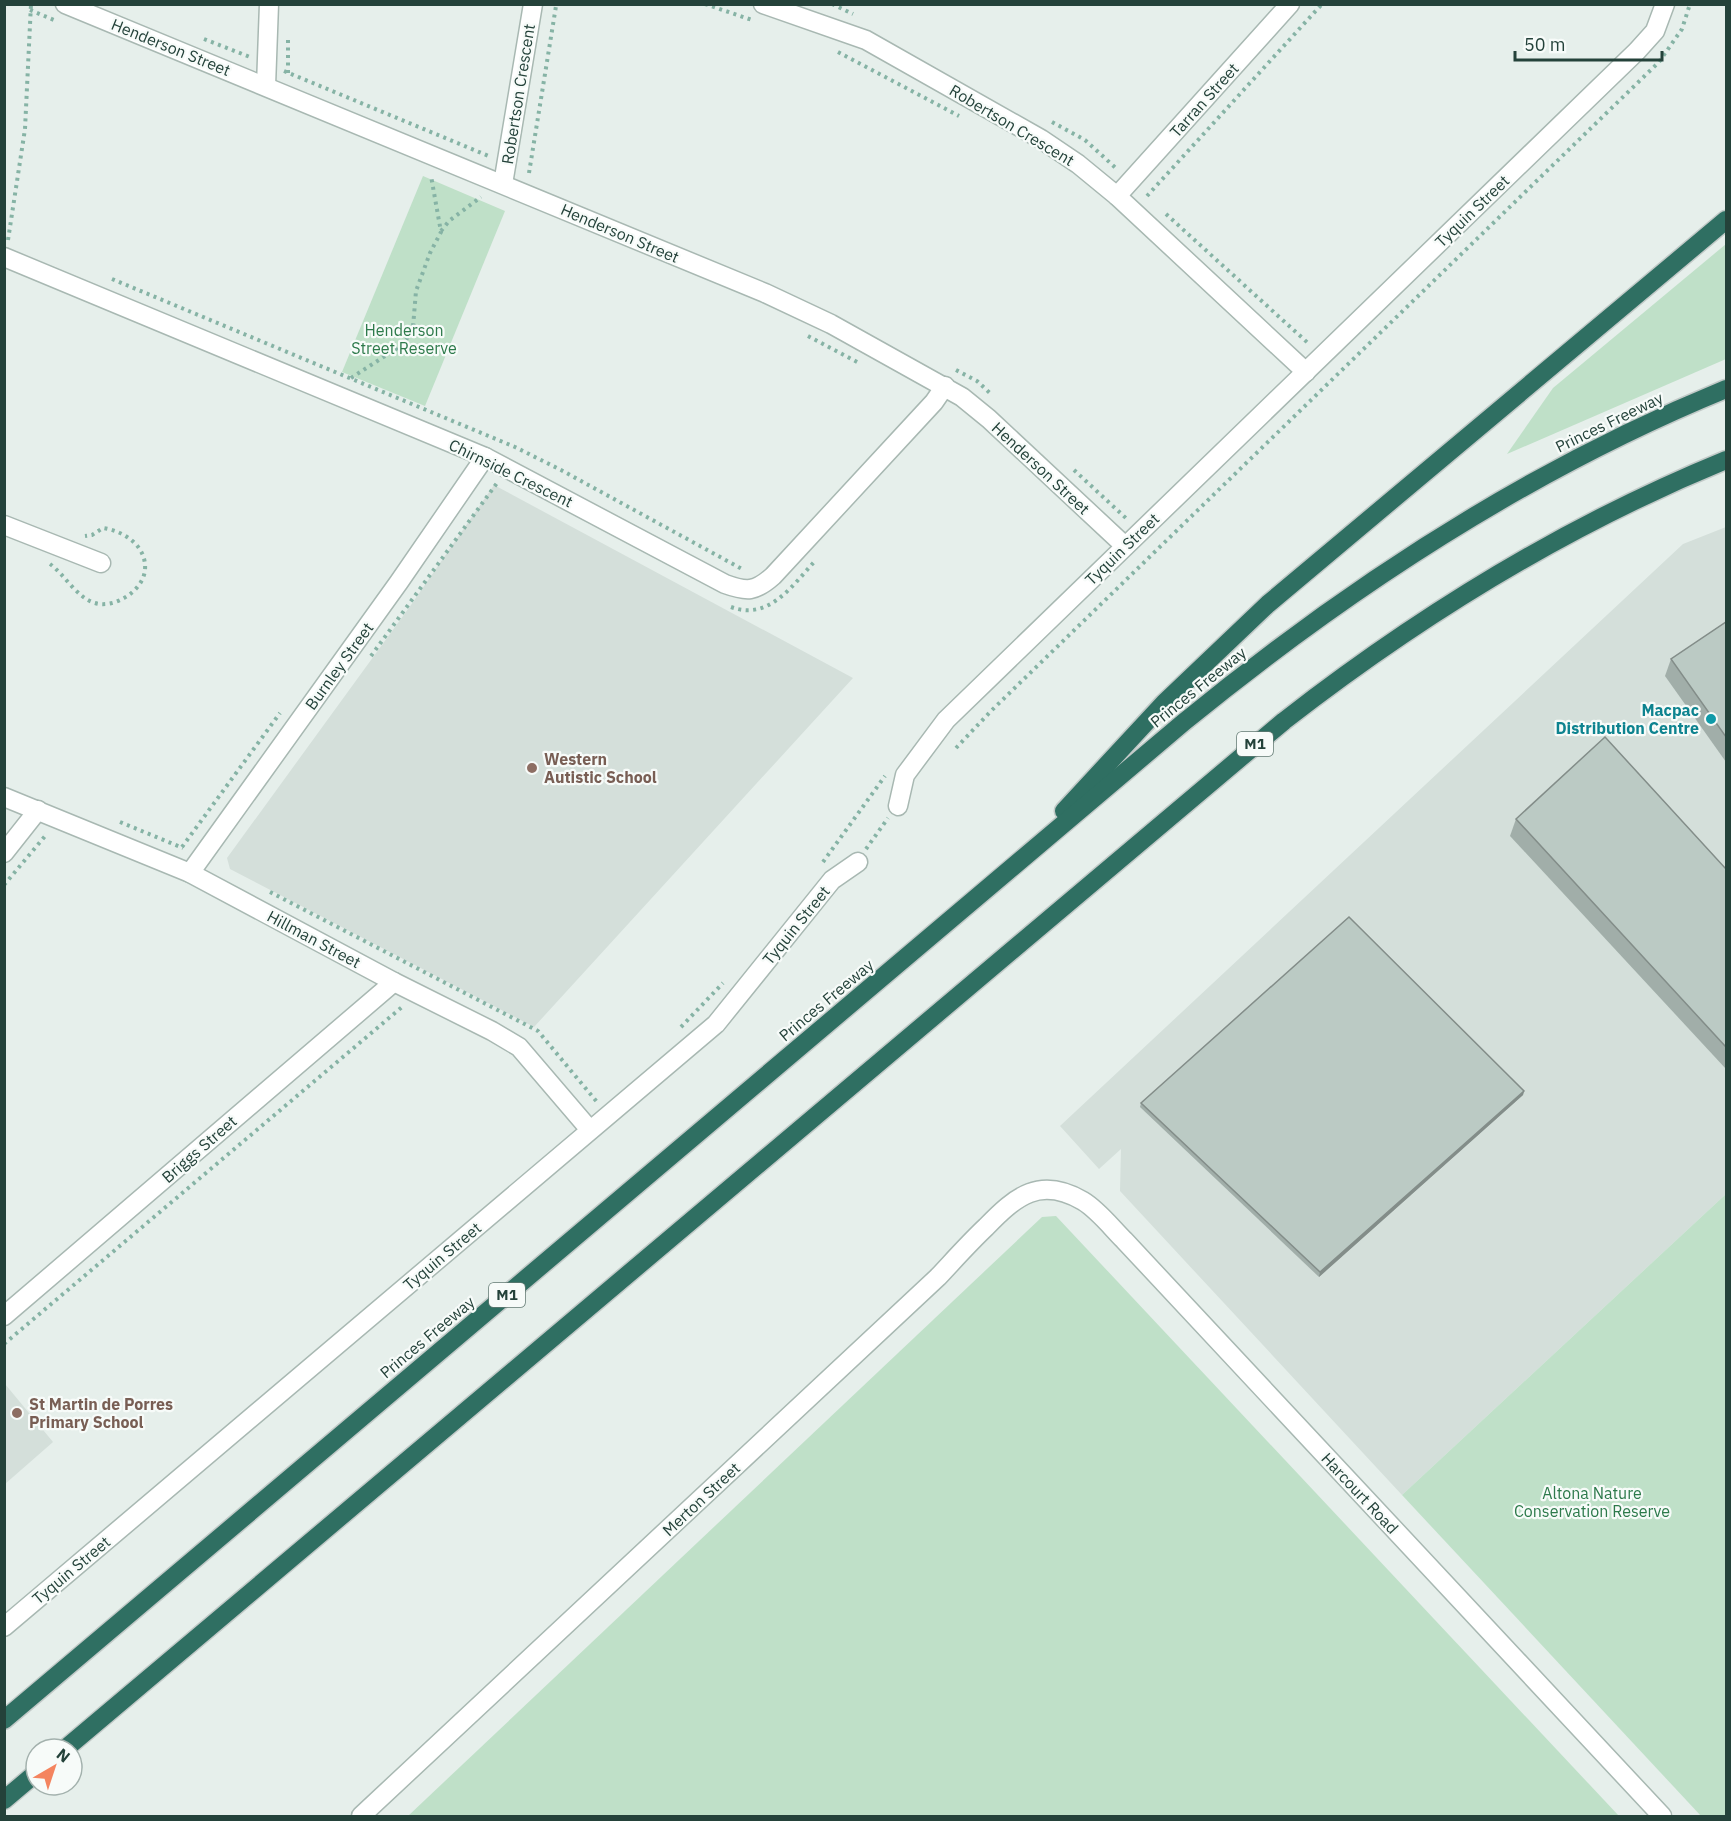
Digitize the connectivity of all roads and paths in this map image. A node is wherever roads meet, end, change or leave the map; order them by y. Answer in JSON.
{"nodes":[{"id":1,"x":65,"y":4,"type":"edge"},
{"id":2,"x":269,"y":4,"type":"edge"},
{"id":3,"x":533,"y":4,"type":"edge"},
{"id":4,"x":558,"y":4,"type":"edge"},
{"id":5,"x":705,"y":4,"type":"edge"},
{"id":6,"x":763,"y":4,"type":"edge"},
{"id":7,"x":1290,"y":4,"type":"edge"},
{"id":8,"x":1322,"y":4,"type":"edge"},
{"id":9,"x":1665,"y":4,"type":"edge"},
{"id":10,"x":1690,"y":4,"type":"edge"},
{"id":11,"x":31,"y":7,"type":"edge"},
{"id":12,"x":759,"y":23,"type":"dead end"},
{"id":13,"x":63,"y":24,"type":"dead end"},
{"id":14,"x":835,"y":50,"type":"dead end"},
{"id":15,"x":266,"y":86,"type":"junction"},
{"id":16,"x":966,"y":120,"type":"dead end"},
{"id":17,"x":421,"y":172,"type":"dead end"},
{"id":18,"x":529,"y":173,"type":"dead end"},
{"id":19,"x":431,"y":176,"type":"junction"},
{"id":20,"x":441,"y":180,"type":"dead end"},
{"id":21,"x":503,"y":184,"type":"junction"},
{"id":22,"x":471,"y":193,"type":"dead end"},
{"id":23,"x":1117,"y":196,"type":"junction"},
{"id":24,"x":1147,"y":196,"type":"dead end"},
{"id":25,"x":481,"y":197,"type":"junction"},
{"id":26,"x":492,"y":201,"type":"dead end"},
{"id":27,"x":1726,"y":220,"type":"edge"},
{"id":28,"x":441,"y":232,"type":"junction"},
{"id":29,"x":8,"y":237,"type":"junction"},
{"id":30,"x":19,"y":241,"type":"dead end"},
{"id":31,"x":5,"y":257,"type":"edge"},
{"id":32,"x":108,"y":278,"type":"dead end"},
{"id":33,"x":801,"y":332,"type":"dead end"},
{"id":34,"x":1316,"y":339,"type":"dead end"},
{"id":35,"x":863,"y":365,"type":"dead end"},
{"id":36,"x":1300,"y":366,"type":"junction"},
{"id":37,"x":351,"y":378,"type":"junction"},
{"id":38,"x":945,"y":386,"type":"junction"},
{"id":39,"x":1726,"y":389,"type":"edge"},
{"id":40,"x":485,"y":457,"type":"junction"},
{"id":41,"x":1726,"y":460,"type":"edge"},
{"id":42,"x":1137,"y":513,"type":"dead end"},
{"id":43,"x":4,"y":525,"type":"edge"},
{"id":44,"x":1119,"y":540,"type":"junction"},
{"id":45,"x":817,"y":559,"type":"dead end"},
{"id":46,"x":101,"y":563,"type":"dead end"},
{"id":47,"x":746,"y":571,"type":"dead end"},
{"id":48,"x":726,"y":605,"type":"dead end"},
{"id":49,"x":956,"y":748,"type":"dead end"},
{"id":50,"x":887,"y":774,"type":"dead end"},
{"id":51,"x":4,"y":797,"type":"edge"},
{"id":52,"x":898,"y":806,"type":"joint"},
{"id":53,"x":38,"y":810,"type":"junction"},
{"id":54,"x":46,"y":835,"type":"dead end"},
{"id":55,"x":56,"y":840,"type":"dead end"},
{"id":56,"x":4,"y":853,"type":"edge"},
{"id":57,"x":858,"y":862,"type":"joint"},
{"id":58,"x":820,"y":867,"type":"dead end"},
{"id":59,"x":1009,"y":871,"type":"junction"},
{"id":60,"x":190,"y":873,"type":"junction"},
{"id":61,"x":724,"y":982,"type":"dead end"},
{"id":62,"x":387,"y":988,"type":"junction"},
{"id":63,"x":676,"y":1032,"type":"dead end"},
{"id":64,"x":606,"y":1096,"type":"dead end"},
{"id":65,"x":585,"y":1124,"type":"junction"},
{"id":66,"x":1045,"y":1190,"type":"joint"},
{"id":67,"x":4,"y":1316,"type":"edge"},
{"id":68,"x":4,"y":1344,"type":"edge"},
{"id":69,"x":4,"y":1627,"type":"edge"},
{"id":70,"x":4,"y":1720,"type":"edge"},
{"id":71,"x":79,"y":1737,"type":"edge"},
{"id":72,"x":24,"y":1783,"type":"edge"},
{"id":73,"x":4,"y":1800,"type":"edge"},
{"id":74,"x":362,"y":1816,"type":"edge"},
{"id":75,"x":1662,"y":1816,"type":"edge"}],
"edges":[{"from":1,"to":15,"type":"street","name":"Henderson Street"},
{"from":2,"to":15,"type":"street"},
{"from":3,"to":21,"type":"street","name":"Robertson Crescent"},
{"from":4,"to":18,"type":"path"},
{"from":5,"to":12,"type":"path"},
{"from":6,"to":23,"type":"street","name":"Robertson Crescent"},
{"from":7,"to":23,"type":"street","name":"Tarran Street"},
{"from":8,"to":24,"type":"path"},
{"from":9,"to":36,"type":"street","name":"Tyquin Street"},
{"from":10,"to":49,"type":"path"},
{"from":11,"to":13,"type":"path"},
{"from":11,"to":29,"type":"path"},
{"from":14,"to":16,"type":"path"},
{"from":15,"to":21,"type":"street","name":"Henderson Street"},
{"from":17,"to":19,"type":"path"},
{"from":19,"to":20,"type":"path"},
{"from":19,"to":28,"type":"path"},
{"from":21,"to":38,"type":"street","name":"Henderson Street"},
{"from":22,"to":25,"type":"path"},
{"from":23,"to":36,"type":"street","name":"Robertson Crescent"},
{"from":25,"to":26,"type":"path"},
{"from":25,"to":28,"type":"path"},
{"from":27,"to":59,"type":"highway"},
{"from":28,"to":37,"type":"path"},
{"from":29,"to":30,"type":"path"},
{"from":29,"to":31,"type":"path"},
{"from":31,"to":40,"type":"street","name":"Chirnside Crescent"},
{"from":32,"to":37,"type":"path"},
{"from":33,"to":35,"type":"path"},
{"from":34,"to":36,"type":"path"},
{"from":36,"to":44,"type":"street","name":"Tyquin Street"},
{"from":37,"to":47,"type":"path"},
{"from":38,"to":40,"type":"street","name":"Chirnside Crescent"},
{"from":38,"to":44,"type":"street","name":"Henderson Street"},
{"from":39,"to":59,"type":"highway","name":"Princes Freeway","number":"M1"},
{"from":40,"to":60,"type":"street","name":"Burnley Street"},
{"from":41,"to":71,"type":"highway","number":"M1"},
{"from":42,"to":44,"type":"path"},
{"from":43,"to":46,"type":"street"},
{"from":44,"to":52,"type":"street","name":"Tyquin Street"},
{"from":45,"to":48,"type":"path"},
{"from":50,"to":58,"type":"path"},
{"from":51,"to":53,"type":"street","name":"Hillman Street"},
{"from":52,"to":57,"type":"path"},
{"from":53,"to":56,"type":"street"},
{"from":53,"to":60,"type":"street","name":"Hillman Street"},
{"from":54,"to":55,"type":"path"},
{"from":57,"to":65,"type":"street","name":"Tyquin Street"},
{"from":59,"to":70,"type":"highway","name":"Princes Freeway","number":"M1"},
{"from":60,"to":62,"type":"street","name":"Hillman Street"},
{"from":61,"to":63,"type":"path"},
{"from":62,"to":65,"type":"street","name":"Hillman Street"},
{"from":62,"to":67,"type":"street","name":"Briggs Street"},
{"from":62,"to":68,"type":"path"},
{"from":64,"to":65,"type":"path"},
{"from":65,"to":69,"type":"street","name":"Tyquin Street"},
{"from":66,"to":74,"type":"street","name":"Merton Street"},
{"from":66,"to":75,"type":"street","name":"Harcourt Road"},
{"from":72,"to":73,"type":"highway"}]}
